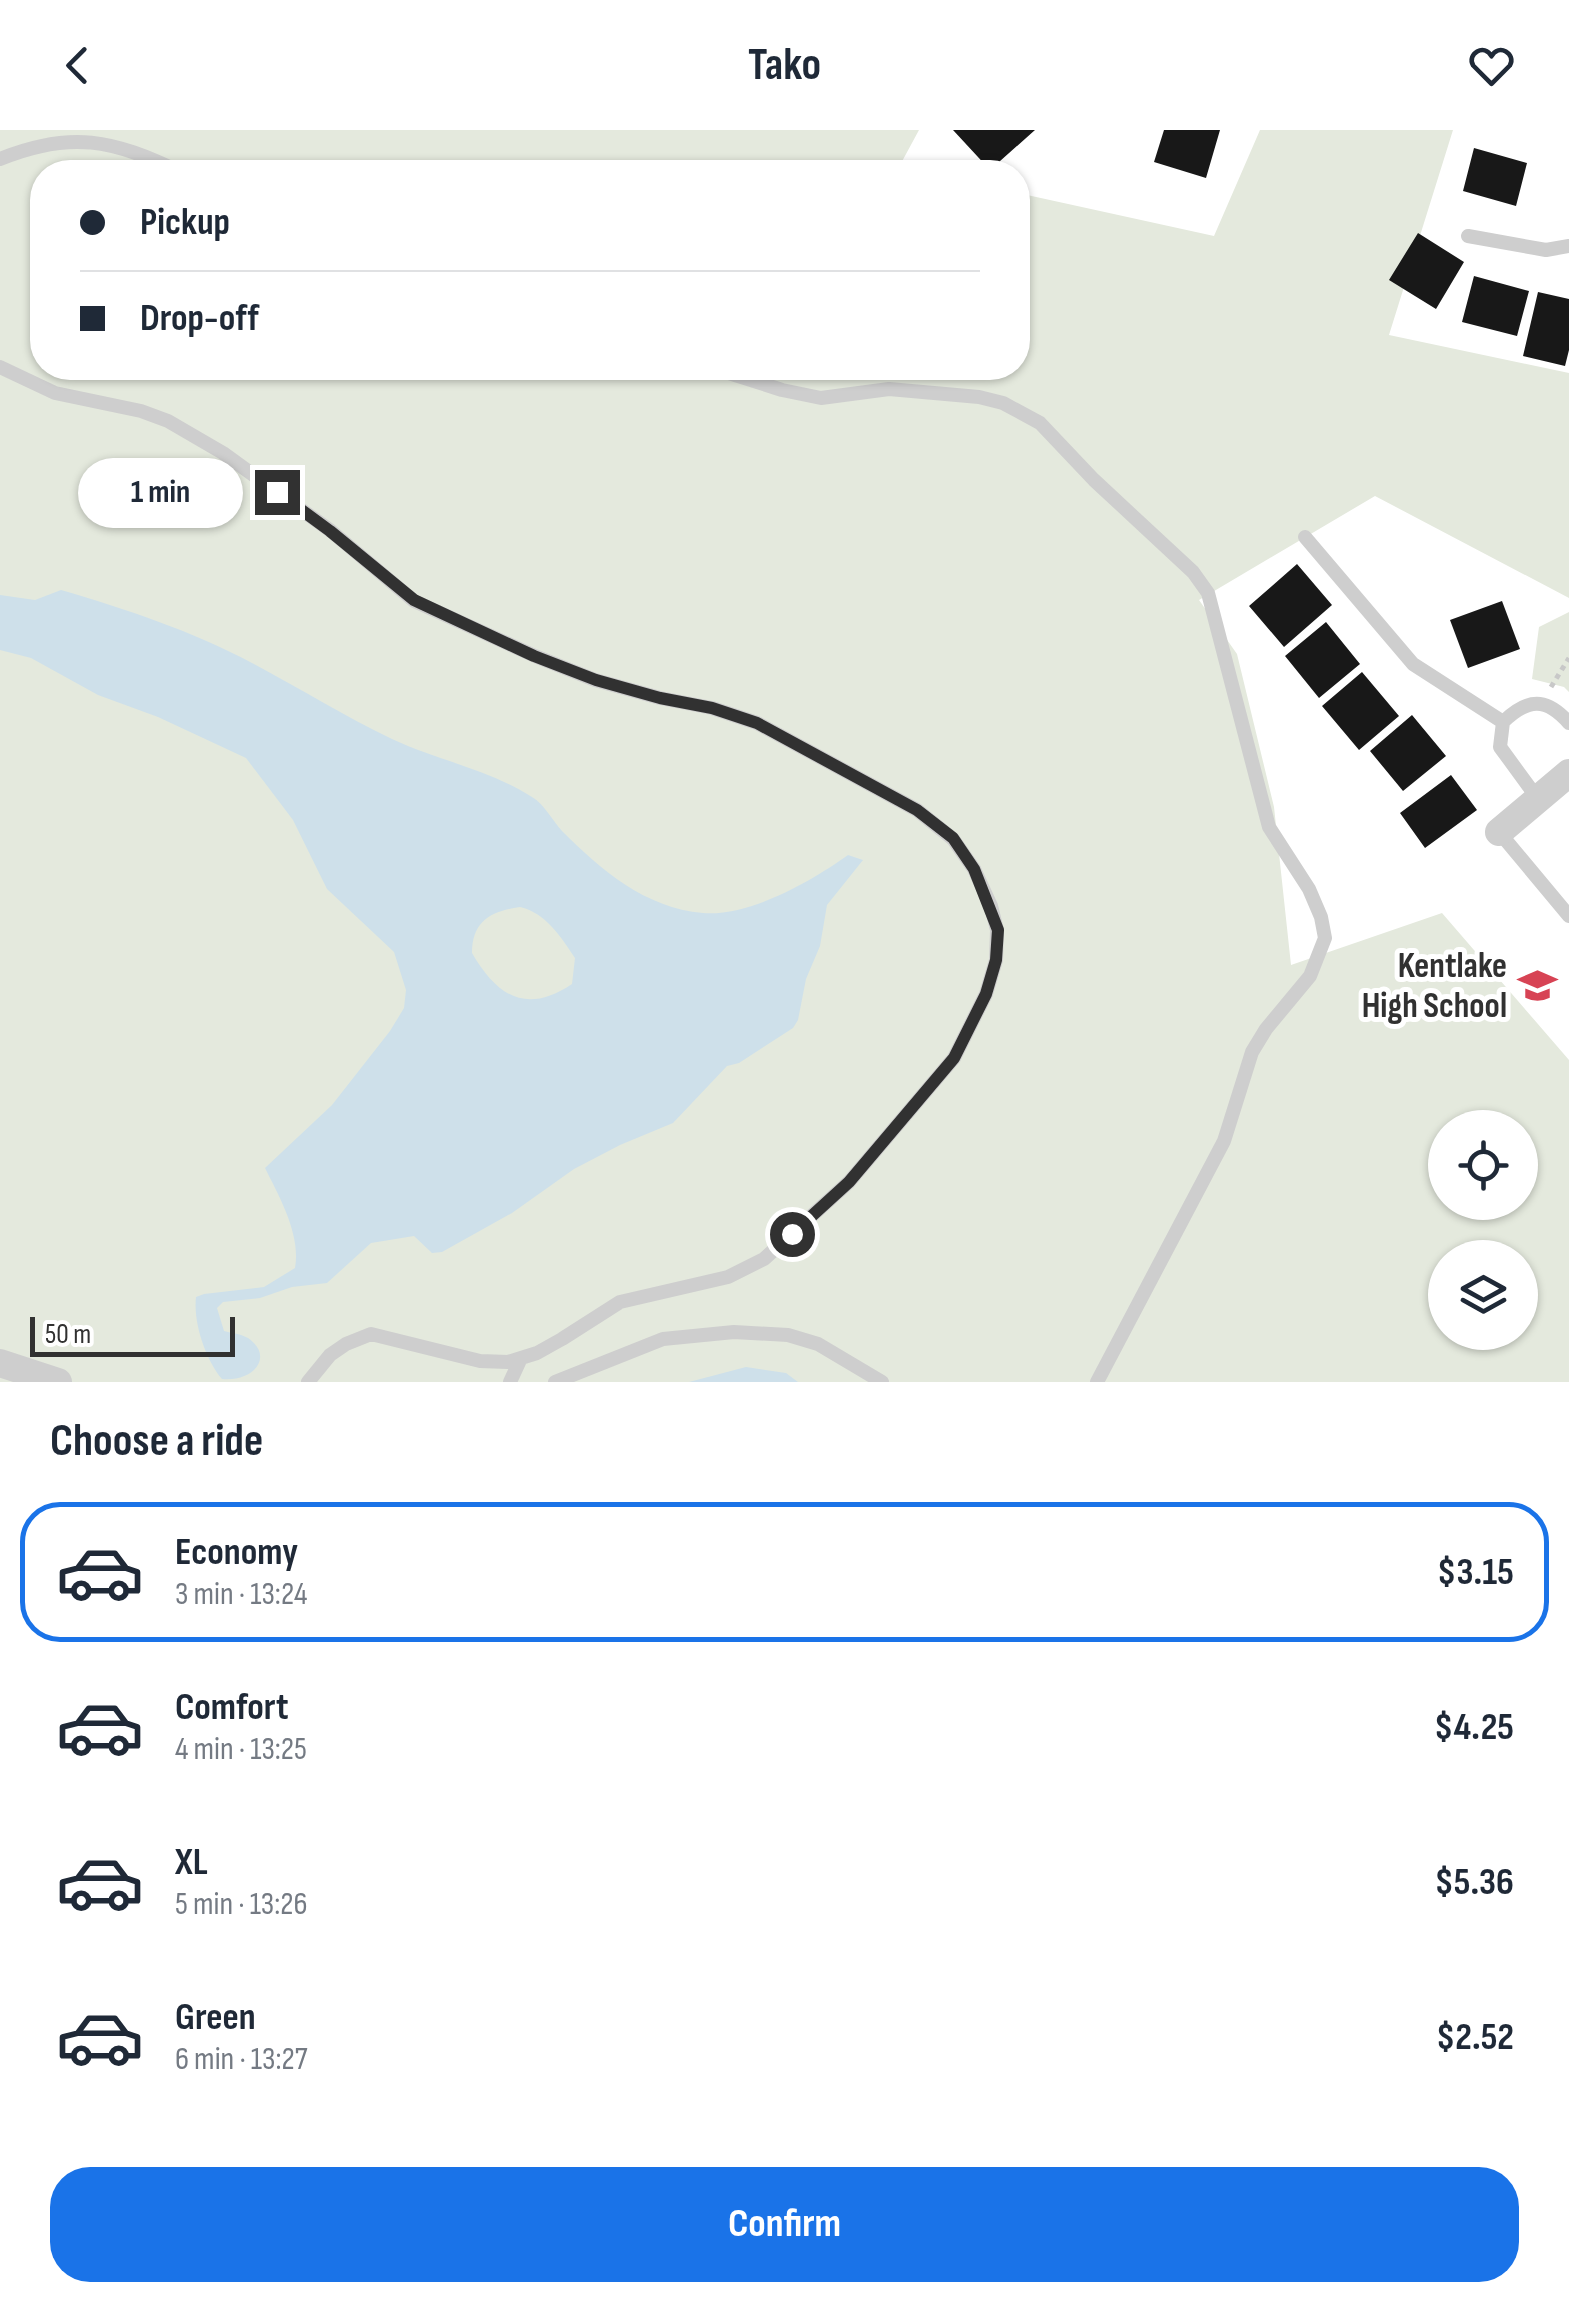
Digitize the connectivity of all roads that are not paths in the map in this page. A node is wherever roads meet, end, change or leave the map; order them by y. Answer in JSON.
{"nodes":[{"id":1,"x":0,"y":159,"type":"edge"},
{"id":2,"x":156,"y":160,"type":"edge"},
{"id":3,"x":1468,"y":236,"type":"dead end"},
{"id":4,"x":1569,"y":246,"type":"edge"},
{"id":5,"x":0,"y":367,"type":"edge"},
{"id":6,"x":751,"y":380,"type":"edge"},
{"id":7,"x":1305,"y":537,"type":"dead end"},
{"id":8,"x":1503,"y":722,"type":"junction"},
{"id":9,"x":1569,"y":724,"type":"edge"},
{"id":10,"x":1569,"y":773,"type":"edge"},
{"id":11,"x":1538,"y":799,"type":"junction"},
{"id":12,"x":1499,"y":832,"type":"joint"},
{"id":13,"x":1569,"y":888,"type":"edge"},
{"id":14,"x":1555,"y":900,"type":"junction"},
{"id":15,"x":1569,"y":916,"type":"edge"},
{"id":16,"x":521,"y":1358,"type":"junction"},
{"id":17,"x":0,"y":1362,"type":"edge"},
{"id":18,"x":58,"y":1382,"type":"edge"},
{"id":19,"x":308,"y":1382,"type":"edge"},
{"id":20,"x":510,"y":1382,"type":"edge"},
{"id":21,"x":555,"y":1382,"type":"edge"},
{"id":22,"x":882,"y":1382,"type":"edge"},
{"id":23,"x":1097,"y":1382,"type":"edge"}],
"edges":[{"from":1,"to":2,"type":"lane"},
{"from":3,"to":4,"type":"lane"},
{"from":5,"to":16,"type":"lane"},
{"from":6,"to":23,"type":"lane"},
{"from":7,"to":8,"type":"lane"},
{"from":8,"to":9,"type":"lane"},
{"from":8,"to":11,"type":"lane"},
{"from":10,"to":11,"type":"street"},
{"from":11,"to":12,"type":"street"},
{"from":12,"to":14,"type":"lane"},
{"from":13,"to":14,"type":"lane"},
{"from":14,"to":15,"type":"lane"},
{"from":16,"to":19,"type":"lane"},
{"from":16,"to":20,"type":"lane"},
{"from":17,"to":18,"type":"street"},
{"from":21,"to":22,"type":"lane"}]}
